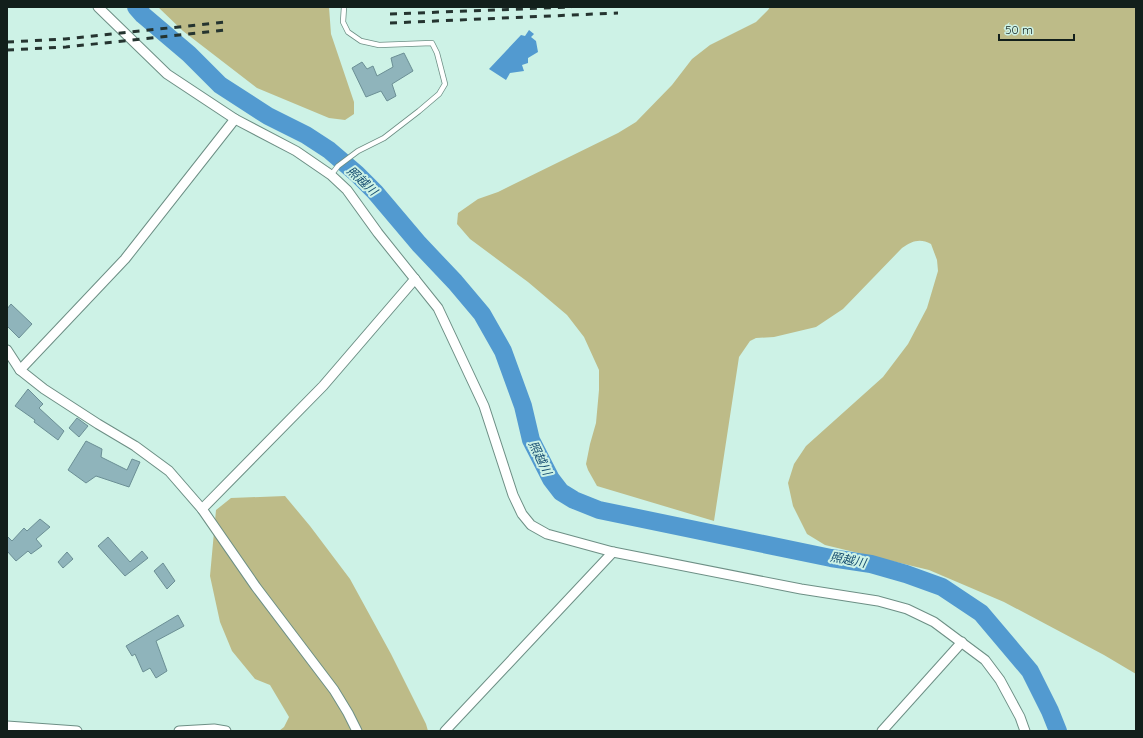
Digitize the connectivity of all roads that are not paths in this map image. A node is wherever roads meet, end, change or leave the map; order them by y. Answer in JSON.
{"nodes":[{"id":1,"x":98,"y":7,"type":"edge"},
{"id":2,"x":344,"y":7,"type":"edge"},
{"id":3,"x":235,"y":119,"type":"junction"},
{"id":4,"x":331,"y":175,"type":"junction"},
{"id":5,"x":415,"y":279,"type":"junction"},
{"id":6,"x":7,"y":350,"type":"edge"},
{"id":7,"x":20,"y":370,"type":"junction"},
{"id":8,"x":202,"y":509,"type":"junction"},
{"id":9,"x":612,"y":552,"type":"junction"},
{"id":10,"x":962,"y":642,"type":"junction"},
{"id":11,"x":7,"y":726,"type":"edge"},
{"id":12,"x":76,"y":731,"type":"edge"},
{"id":13,"x":179,"y":731,"type":"edge"},
{"id":14,"x":226,"y":731,"type":"edge"},
{"id":15,"x":357,"y":731,"type":"edge"},
{"id":16,"x":445,"y":731,"type":"edge"},
{"id":17,"x":882,"y":731,"type":"edge"},
{"id":18,"x":1025,"y":731,"type":"edge"}],
"edges":[{"from":1,"to":3,"type":"street"},
{"from":2,"to":4,"type":"lane"},
{"from":3,"to":4,"type":"street"},
{"from":3,"to":7,"type":"street"},
{"from":4,"to":5,"type":"street"},
{"from":5,"to":8,"type":"street"},
{"from":5,"to":9,"type":"street"},
{"from":6,"to":7,"type":"street"},
{"from":7,"to":8,"type":"street"},
{"from":8,"to":15,"type":"street"},
{"from":9,"to":10,"type":"street"},
{"from":9,"to":16,"type":"street"},
{"from":10,"to":17,"type":"street"},
{"from":10,"to":18,"type":"street"},
{"from":11,"to":12,"type":"street"},
{"from":13,"to":14,"type":"street"}]}
